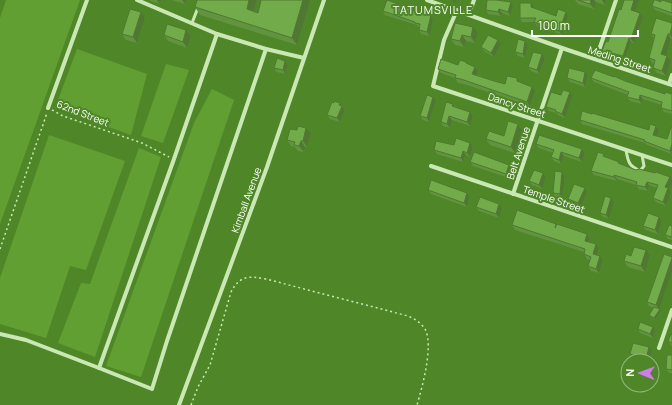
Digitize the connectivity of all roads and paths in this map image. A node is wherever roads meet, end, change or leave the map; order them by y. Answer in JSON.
{"nodes":[{"id":1,"x":87,"y":0,"type":"edge"},
{"id":2,"x":137,"y":0,"type":"edge"},
{"id":3,"x":201,"y":0,"type":"edge"},
{"id":4,"x":324,"y":0,"type":"edge"},
{"id":5,"x":427,"y":0,"type":"edge"},
{"id":6,"x":474,"y":0,"type":"edge"},
{"id":7,"x":616,"y":0,"type":"edge"},
{"id":8,"x":457,"y":10,"type":"junction"},
{"id":9,"x":469,"y":14,"type":"junction"},
{"id":10,"x":192,"y":23,"type":"junction"},
{"id":11,"x":217,"y":34,"type":"junction"},
{"id":12,"x":562,"y":48,"type":"junction"},
{"id":13,"x":266,"y":49,"type":"junction"},
{"id":14,"x":304,"y":58,"type":"junction"},
{"id":15,"x":596,"y":59,"type":"junction"},
{"id":16,"x":672,"y":75,"type":"edge"},
{"id":17,"x":671,"y":84,"type":"edge"},
{"id":18,"x":48,"y":108,"type":"junction"},
{"id":19,"x":537,"y":121,"type":"junction"},
{"id":20,"x":626,"y":150,"type":"junction"},
{"id":21,"x":642,"y":155,"type":"junction"},
{"id":22,"x":174,"y":159,"type":"junction"},
{"id":23,"x":672,"y":165,"type":"edge"},
{"id":24,"x":431,"y":166,"type":"dead end"},
{"id":25,"x":513,"y":194,"type":"junction"},
{"id":26,"x":672,"y":247,"type":"edge"},
{"id":27,"x":0,"y":249,"type":"edge"},
{"id":28,"x":672,"y":310,"type":"edge"},
{"id":29,"x":0,"y":334,"type":"edge"},
{"id":30,"x":659,"y":348,"type":"dead end"},
{"id":31,"x":100,"y":368,"type":"junction"},
{"id":32,"x":179,"y":405,"type":"edge"},
{"id":33,"x":191,"y":405,"type":"edge"},
{"id":34,"x":417,"y":405,"type":"edge"}],
"edges":[{"from":1,"to":18,"type":"street","name":"62nd Street"},
{"from":2,"to":10,"type":"street"},
{"from":3,"to":10,"type":"lane"},
{"from":4,"to":14,"type":"street","name":"Kimball Avenue"},
{"from":5,"to":8,"type":"street","name":"Meding Street"},
{"from":6,"to":9,"type":"street"},
{"from":7,"to":15,"type":"street"},
{"from":8,"to":9,"type":"street","name":"Meding Street"},
{"from":8,"to":19,"type":"street","name":"Dancy Street"},
{"from":9,"to":12,"type":"street","name":"Meding Street"},
{"from":10,"to":11,"type":"street"},
{"from":11,"to":13,"type":"street"},
{"from":11,"to":22,"type":"street"},
{"from":12,"to":15,"type":"street","name":"Meding Street"},
{"from":12,"to":19,"type":"street","name":"Belt Avenue"},
{"from":13,"to":14,"type":"street"},
{"from":13,"to":31,"type":"street"},
{"from":14,"to":32,"type":"street","name":"Kimball Avenue"},
{"from":15,"to":17,"type":"street","name":"Meding Street"},
{"from":16,"to":17,"type":"street"},
{"from":18,"to":22,"type":"path","name":"62nd Street"},
{"from":18,"to":27,"type":"path"},
{"from":19,"to":20,"type":"street","name":"Dancy Street"},
{"from":19,"to":25,"type":"street","name":"Belt Avenue"},
{"from":20,"to":21,"type":"street","name":"Dancy Street"},
{"from":20,"to":21,"type":"lane"},
{"from":21,"to":23,"type":"street","name":"Dancy Street"},
{"from":22,"to":31,"type":"street"},
{"from":24,"to":25,"type":"street","name":"Temple Street"},
{"from":25,"to":26,"type":"street","name":"Temple Street"},
{"from":28,"to":30,"type":"street"},
{"from":29,"to":31,"type":"street"},
{"from":33,"to":34,"type":"path"}]}
